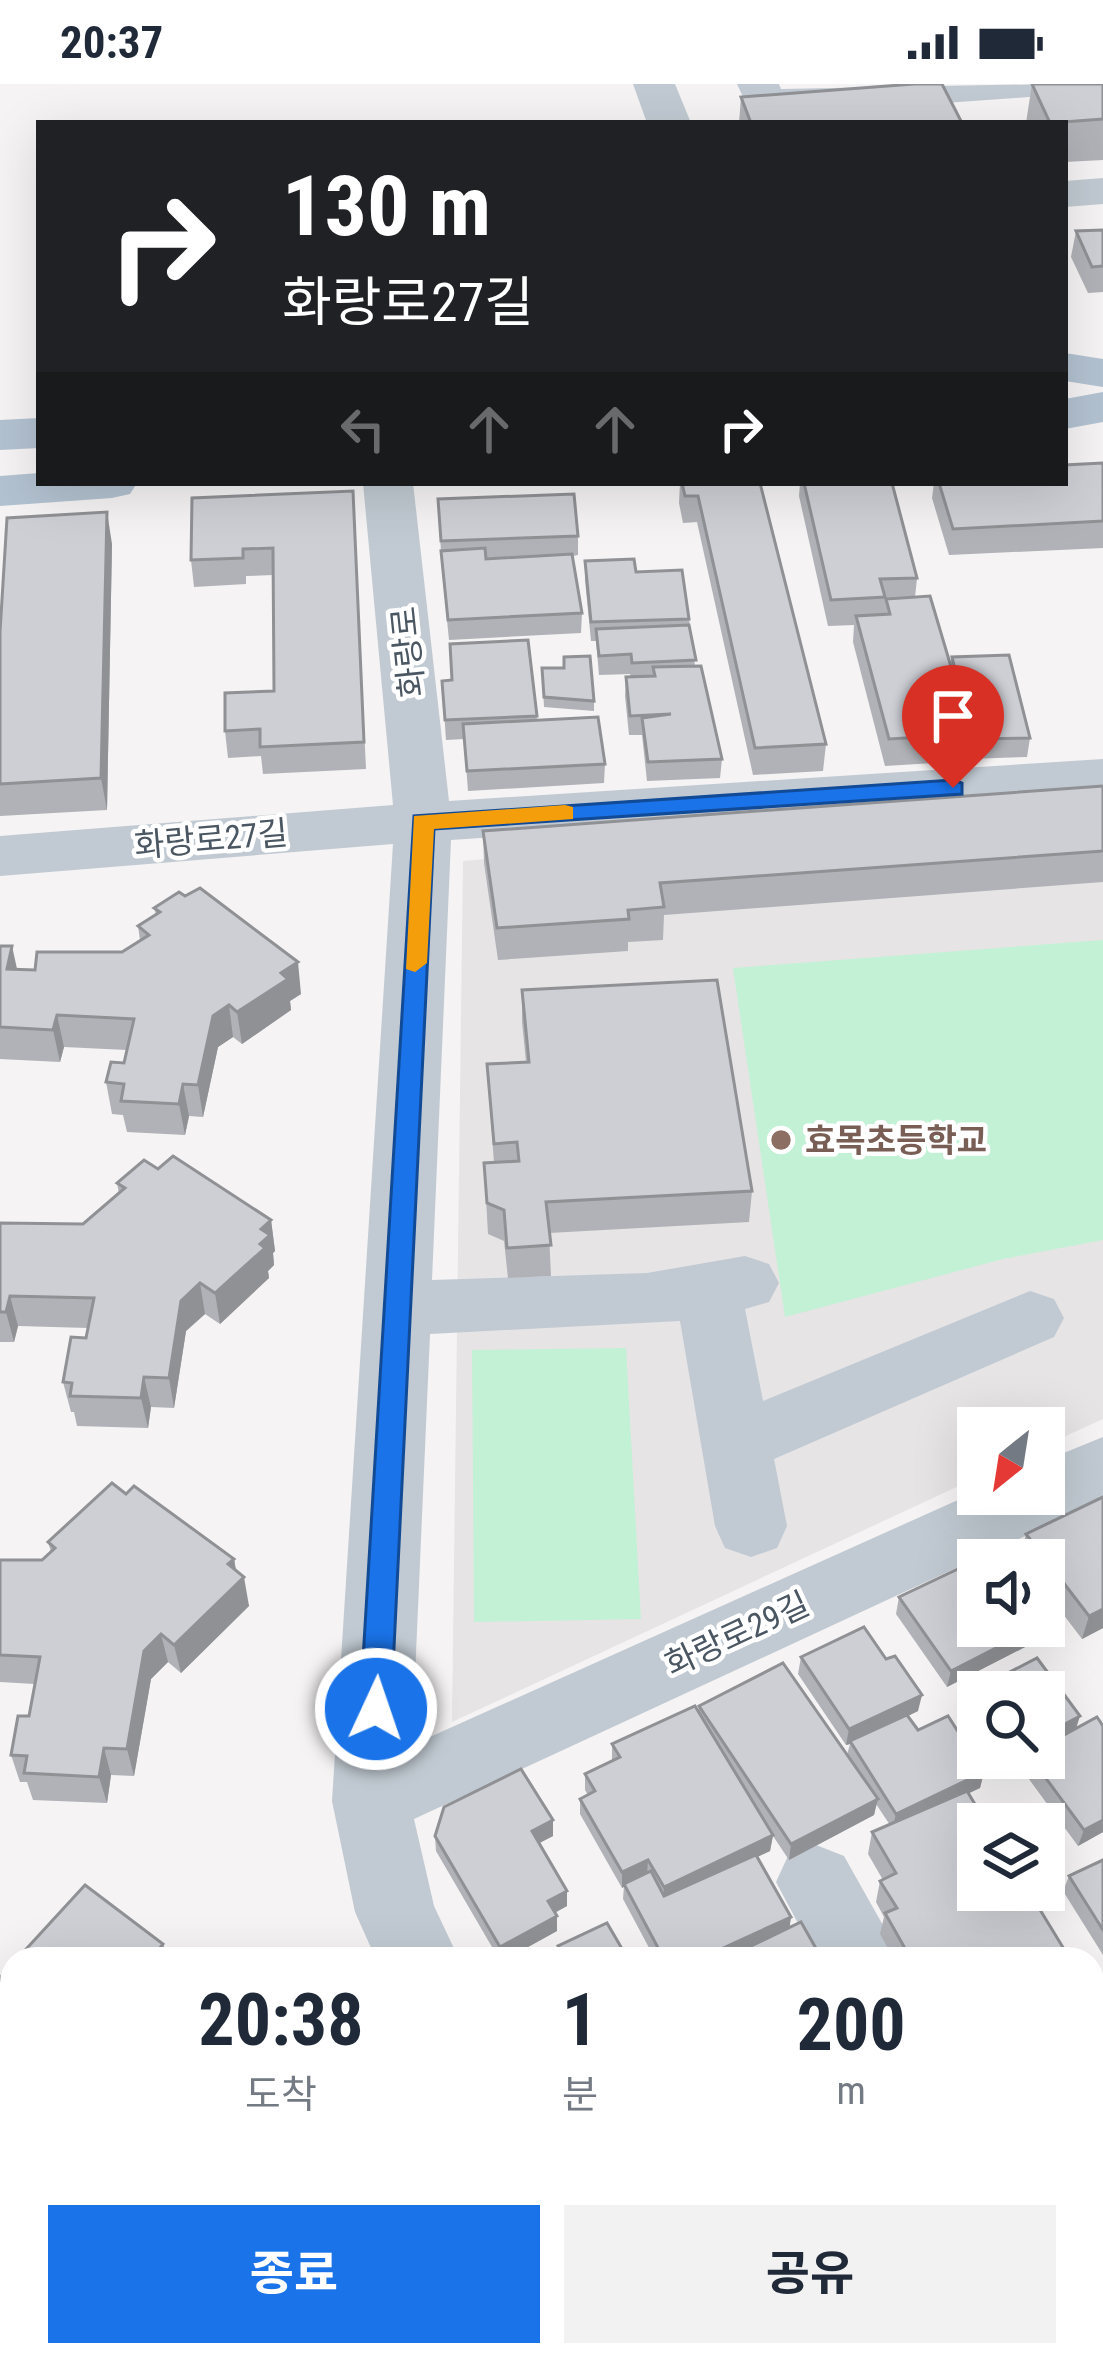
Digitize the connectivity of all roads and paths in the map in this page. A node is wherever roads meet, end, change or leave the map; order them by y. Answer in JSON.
{"nodes":[{"id":1,"x":654,"y":84,"type":"edge"},
{"id":2,"x":758,"y":84,"type":"edge"},
{"id":3,"x":1030,"y":84,"type":"edge"},
{"id":4,"x":956,"y":99,"type":"edge"},
{"id":5,"x":668,"y":120,"type":"edge"},
{"id":6,"x":1103,"y":191,"type":"edge"},
{"id":7,"x":1068,"y":194,"type":"edge"},
{"id":8,"x":1068,"y":367,"type":"edge"},
{"id":9,"x":1103,"y":373,"type":"edge"},
{"id":10,"x":1103,"y":407,"type":"edge"},
{"id":11,"x":1068,"y":413,"type":"edge"},
{"id":12,"x":36,"y":433,"type":"edge"},
{"id":13,"x":0,"y":435,"type":"edge"},
{"id":14,"x":70,"y":486,"type":"edge"},
{"id":15,"x":388,"y":486,"type":"edge"},
{"id":16,"x":0,"y":491,"type":"edge"},
{"id":17,"x":1103,"y":778,"type":"edge"},
{"id":18,"x":423,"y":822,"type":"junction"},
{"id":19,"x":0,"y":856,"type":"edge"},
{"id":20,"x":395,"y":1308,"type":"junction"},
{"id":21,"x":1030,"y":1318,"type":"dead end"},
{"id":22,"x":736,"y":1444,"type":"junction"},
{"id":23,"x":1103,"y":1467,"type":"edge"},
{"id":24,"x":752,"y":1526,"type":"dead end"},
{"id":25,"x":371,"y":1801,"type":"junction"},
{"id":26,"x":816,"y":1882,"type":"dead end"},
{"id":27,"x":412,"y":1947,"type":"edge"},
{"id":28,"x":855,"y":1947,"type":"edge"}],
"edges":[{"from":1,"to":5,"type":"street"},
{"from":2,"to":4,"type":"street"},
{"from":3,"to":4,"type":"street"},
{"from":6,"to":7,"type":"street"},
{"from":8,"to":9,"type":"main road"},
{"from":10,"to":11,"type":"main road"},
{"from":12,"to":13,"type":"main road"},
{"from":14,"to":16,"type":"main road"},
{"from":15,"to":18,"type":"street","name":"화랑로"},
{"from":17,"to":18,"type":"street","name":"화랑로27길"},
{"from":18,"to":19,"type":"street","name":"화랑로27길"},
{"from":18,"to":20,"type":"street"},
{"from":20,"to":22,"type":"street"},
{"from":20,"to":25,"type":"street"},
{"from":21,"to":22,"type":"street"},
{"from":22,"to":24,"type":"street"},
{"from":23,"to":25,"type":"street","name":"화랑로29길"},
{"from":25,"to":27,"type":"street"},
{"from":26,"to":28,"type":"street"}]}
